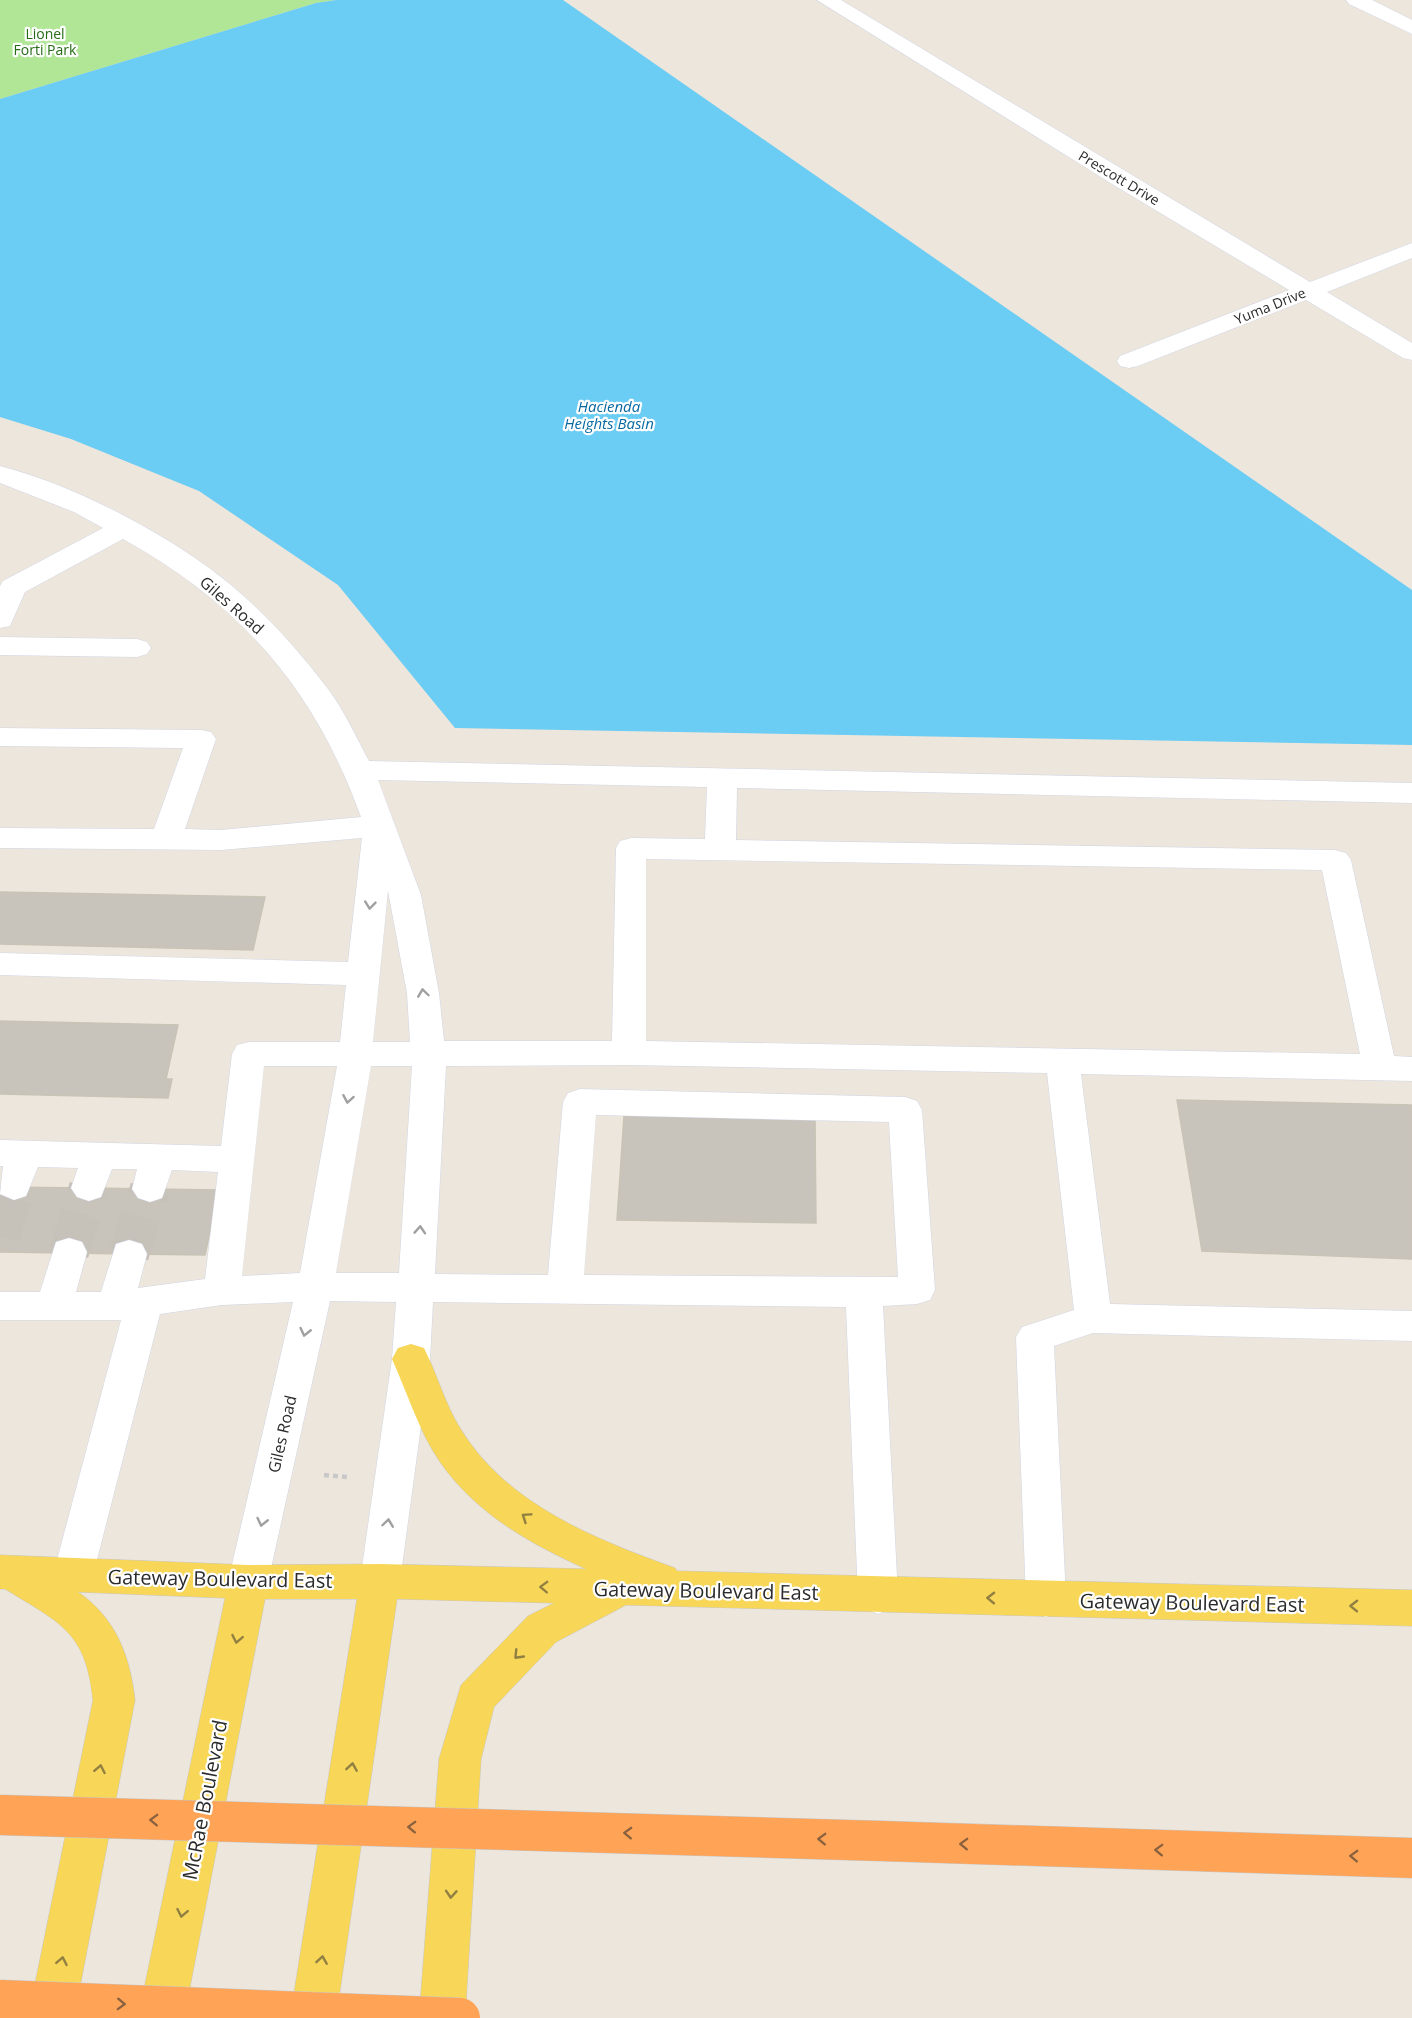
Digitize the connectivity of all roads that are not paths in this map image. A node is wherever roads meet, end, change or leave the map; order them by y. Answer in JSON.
{"nodes":[{"id":1,"x":827,"y":0,"type":"edge"},
{"id":2,"x":1356,"y":0,"type":"edge"},
{"id":3,"x":1412,"y":28,"type":"edge"},
{"id":4,"x":1412,"y":250,"type":"edge"},
{"id":5,"x":1308,"y":291,"type":"junction"},
{"id":6,"x":1412,"y":353,"type":"edge"},
{"id":7,"x":1129,"y":362,"type":"dead end"},
{"id":8,"x":0,"y":474,"type":"edge"},
{"id":9,"x":123,"y":528,"type":"junction"},
{"id":10,"x":6,"y":580,"type":"edge"},
{"id":11,"x":0,"y":620,"type":"edge"},
{"id":12,"x":0,"y":646,"type":"edge"},
{"id":13,"x":137,"y":648,"type":"dead end"},
{"id":14,"x":0,"y":737,"type":"edge"},
{"id":15,"x":359,"y":770,"type":"junction"},
{"id":16,"x":722,"y":778,"type":"junction"},
{"id":17,"x":1412,"y":793,"type":"edge"},
{"id":18,"x":378,"y":826,"type":"junction"},
{"id":19,"x":0,"y":838,"type":"edge"},
{"id":20,"x":166,"y":840,"type":"junction"},
{"id":21,"x":720,"y":850,"type":"junction"},
{"id":22,"x":0,"y":964,"type":"edge"},
{"id":23,"x":363,"y":974,"type":"junction"},
{"id":24,"x":428,"y":1052,"type":"junction"},
{"id":25,"x":629,"y":1053,"type":"junction"},
{"id":26,"x":354,"y":1054,"type":"junction"},
{"id":27,"x":1063,"y":1063,"type":"junction"},
{"id":28,"x":1396,"y":1068,"type":"edge"},
{"id":29,"x":12,"y":1153,"type":"edge"},
{"id":30,"x":99,"y":1155,"type":"junction"},
{"id":31,"x":237,"y":1159,"type":"junction"},
{"id":32,"x":14,"y":1187,"type":"tunnel mouth"},
{"id":33,"x":89,"y":1188,"type":"tunnel mouth"},
{"id":34,"x":69,"y":1252,"type":"tunnel mouth"},
{"id":35,"x":129,"y":1254,"type":"tunnel mouth"},
{"id":36,"x":316,"y":1287,"type":"junction"},
{"id":37,"x":416,"y":1288,"type":"junction"},
{"id":38,"x":565,"y":1289,"type":"junction"},
{"id":39,"x":222,"y":1291,"type":"junction"},
{"id":40,"x":864,"y":1293,"type":"junction"},
{"id":41,"x":129,"y":1305,"type":"junction"},
{"id":42,"x":0,"y":1306,"type":"edge"},
{"id":43,"x":54,"y":1306,"type":"junction"},
{"id":44,"x":1093,"y":1318,"type":"junction"},
{"id":45,"x":1412,"y":1326,"type":"edge"},
{"id":46,"x":411,"y":1359,"type":"junction"},
{"id":47,"x":7,"y":1573,"type":"edge"},
{"id":48,"x":73,"y":1575,"type":"junction"},
{"id":49,"x":380,"y":1581,"type":"junction"},
{"id":50,"x":248,"y":1582,"type":"junction"},
{"id":51,"x":618,"y":1589,"type":"junction"},
{"id":52,"x":694,"y":1591,"type":"junction"},
{"id":53,"x":878,"y":1596,"type":"junction"},
{"id":54,"x":1046,"y":1599,"type":"junction"},
{"id":55,"x":1412,"y":1608,"type":"edge"},
{"id":56,"x":0,"y":1815,"type":"edge"},
{"id":57,"x":1412,"y":1858,"type":"edge"},
{"id":58,"x":0,"y":2000,"type":"edge"},
{"id":59,"x":51,"y":2018,"type":"edge"},
{"id":60,"x":161,"y":2018,"type":"edge"},
{"id":61,"x":313,"y":2018,"type":"edge"},
{"id":62,"x":442,"y":2018,"type":"edge"},
{"id":63,"x":460,"y":2018,"type":"edge"}],
"edges":[{"from":1,"to":5,"type":"street","name":"Prescott Drive"},
{"from":2,"to":3,"type":"street"},
{"from":4,"to":5,"type":"street","name":"Yuma Drive"},
{"from":5,"to":6,"type":"street","name":"Prescott Drive"},
{"from":5,"to":7,"type":"street","name":"Yuma Drive"},
{"from":8,"to":9,"type":"street","name":"Giles Road"},
{"from":9,"to":10,"type":"street"},
{"from":9,"to":15,"type":"street","name":"Giles Road"},
{"from":10,"to":11,"type":"street"},
{"from":12,"to":13,"type":"street"},
{"from":14,"to":20,"type":"street"},
{"from":15,"to":16,"type":"street"},
{"from":15,"to":18,"type":"street","name":"Giles Road"},
{"from":16,"to":17,"type":"street"},
{"from":16,"to":21,"type":"street"},
{"from":18,"to":20,"type":"street"},
{"from":18,"to":23,"type":"street","name":"Giles Road","one_way":true},
{"from":24,"to":18,"type":"street","name":"Giles Road","one_way":true},
{"from":19,"to":20,"type":"street"},
{"from":21,"to":25,"type":"street"},
{"from":21,"to":28,"type":"street"},
{"from":22,"to":23,"type":"street"},
{"from":23,"to":26,"type":"street","name":"Giles Road"},
{"from":24,"to":25,"type":"street"},
{"from":24,"to":26,"type":"street"},
{"from":37,"to":24,"type":"street","name":"Giles Road","one_way":true},
{"from":25,"to":27,"type":"street"},
{"from":26,"to":31,"type":"street"},
{"from":26,"to":36,"type":"street","name":"Giles Road","one_way":true},
{"from":27,"to":28,"type":"street"},
{"from":27,"to":44,"type":"street"},
{"from":29,"to":30,"type":"street"},
{"from":29,"to":32,"type":"street"},
{"from":30,"to":31,"type":"street"},
{"from":30,"to":33,"type":"street"},
{"from":31,"to":39,"type":"street"},
{"from":34,"to":43,"type":"street"},
{"from":35,"to":41,"type":"street"},
{"from":36,"to":37,"type":"street"},
{"from":36,"to":39,"type":"street"},
{"from":36,"to":50,"type":"street","name":"Giles Road","one_way":true},
{"from":37,"to":38,"type":"street"},
{"from":37,"to":46,"type":"street","name":"Giles Road"},
{"from":38,"to":40,"type":"street"},
{"from":38,"to":40,"type":"street"},
{"from":39,"to":41,"type":"street"},
{"from":40,"to":53,"type":"street"},
{"from":41,"to":43,"type":"street"},
{"from":41,"to":48,"type":"street"},
{"from":42,"to":43,"type":"street"},
{"from":44,"to":45,"type":"street"},
{"from":44,"to":54,"type":"street"},
{"from":49,"to":46,"type":"street","name":"Giles Road","one_way":true},
{"from":52,"to":46,"type":"main road","one_way":true},
{"from":47,"to":48,"type":"main road","name":"Gateway Boulevard East"},
{"from":59,"to":47,"type":"main road","one_way":true},
{"from":48,"to":50,"type":"main road","name":"Gateway Boulevard East"},
{"from":49,"to":50,"type":"main road","name":"Gateway Boulevard East"},
{"from":51,"to":49,"type":"main road","name":"Gateway Boulevard East","one_way":true},
{"from":61,"to":49,"type":"main road","one_way":true},
{"from":50,"to":60,"type":"main road","name":"McRae Boulevard","one_way":true},
{"from":51,"to":52,"type":"main road","name":"Gateway Boulevard East"},
{"from":51,"to":62,"type":"main road","one_way":true},
{"from":52,"to":53,"type":"main road","name":"Gateway Boulevard East"},
{"from":54,"to":53,"type":"main road","name":"Gateway Boulevard East","one_way":true},
{"from":55,"to":54,"type":"main road","name":"Gateway Boulevard East","one_way":true},
{"from":57,"to":56,"type":"highway","one_way":true,"bridge":true},
{"from":58,"to":63,"type":"highway","one_way":true,"bridge":true}]}
